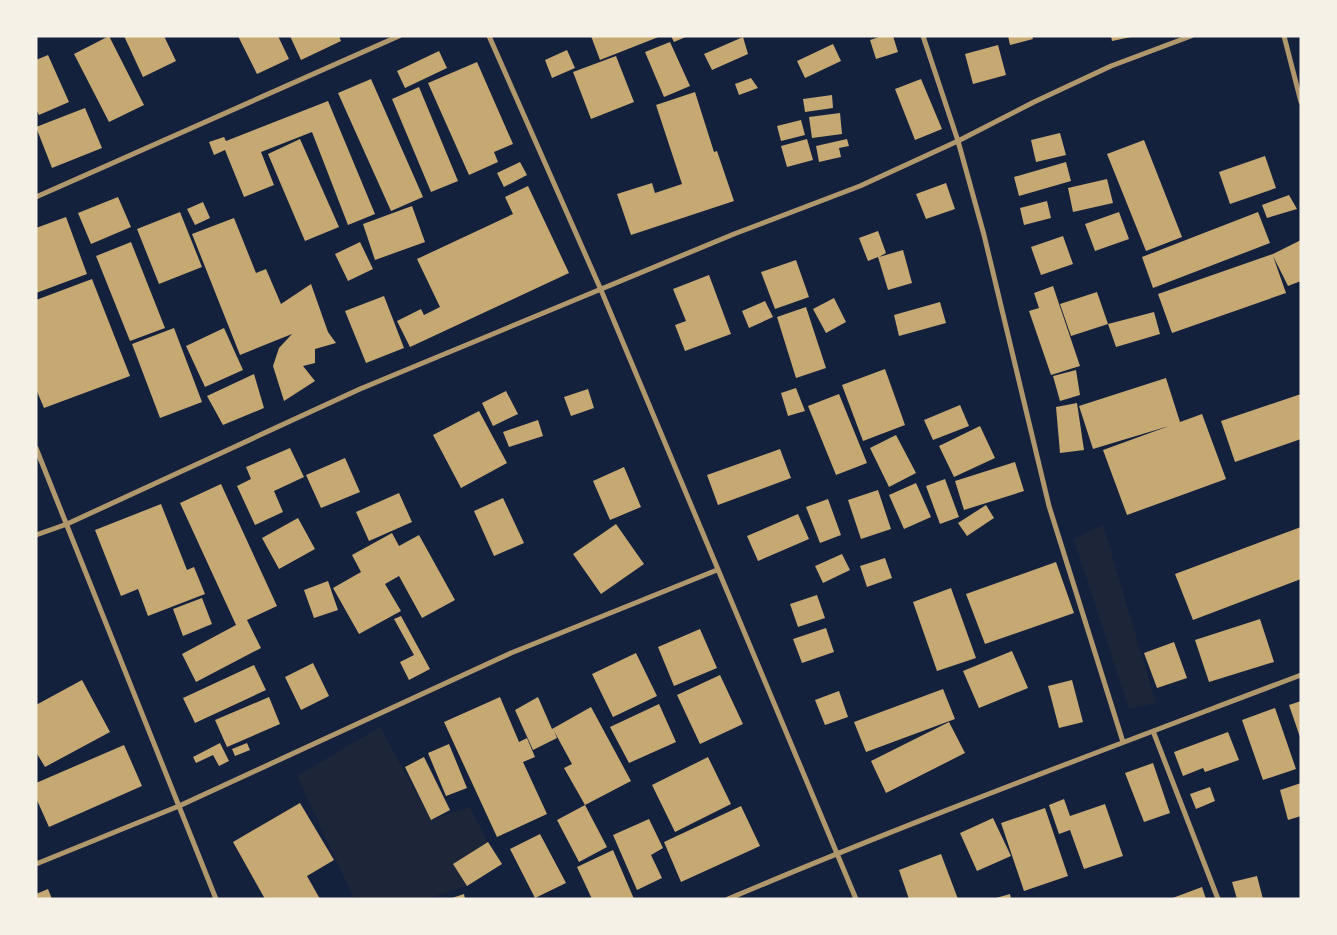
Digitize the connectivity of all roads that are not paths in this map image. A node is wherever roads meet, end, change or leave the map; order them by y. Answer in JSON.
{"nodes":[{"id":1,"x":399,"y":36,"type":"edge"},
{"id":2,"x":489,"y":36,"type":"edge"},
{"id":3,"x":923,"y":36,"type":"edge"},
{"id":4,"x":1191,"y":36,"type":"edge"},
{"id":5,"x":1284,"y":36,"type":"edge"},
{"id":6,"x":1301,"y":102,"type":"edge"},
{"id":7,"x":958,"y":141,"type":"junction"},
{"id":8,"x":36,"y":197,"type":"edge"},
{"id":9,"x":601,"y":290,"type":"junction"},
{"id":10,"x":36,"y":448,"type":"edge"},
{"id":11,"x":67,"y":524,"type":"junction"},
{"id":12,"x":36,"y":535,"type":"edge"},
{"id":13,"x":717,"y":570,"type":"junction"},
{"id":14,"x":1301,"y":675,"type":"edge"},
{"id":15,"x":1153,"y":731,"type":"junction"},
{"id":16,"x":1123,"y":742,"type":"junction"},
{"id":17,"x":179,"y":806,"type":"junction"},
{"id":18,"x":837,"y":853,"type":"junction"},
{"id":19,"x":36,"y":864,"type":"edge"},
{"id":20,"x":216,"y":899,"type":"edge"},
{"id":21,"x":728,"y":899,"type":"edge"},
{"id":22,"x":856,"y":899,"type":"edge"},
{"id":23,"x":1218,"y":899,"type":"edge"}],
"edges":[{"from":1,"to":8,"type":"street"},
{"from":2,"to":9,"type":"street"},
{"from":3,"to":7,"type":"street"},
{"from":4,"to":7,"type":"street"},
{"from":5,"to":6,"type":"street"},
{"from":7,"to":9,"type":"street"},
{"from":7,"to":16,"type":"street"},
{"from":9,"to":11,"type":"street"},
{"from":9,"to":13,"type":"street"},
{"from":10,"to":11,"type":"street"},
{"from":11,"to":12,"type":"street"},
{"from":11,"to":17,"type":"street"},
{"from":13,"to":17,"type":"street"},
{"from":13,"to":18,"type":"street"},
{"from":14,"to":15,"type":"street"},
{"from":15,"to":16,"type":"street"},
{"from":15,"to":23,"type":"street"},
{"from":16,"to":18,"type":"street"},
{"from":17,"to":19,"type":"street"},
{"from":17,"to":20,"type":"street"},
{"from":18,"to":21,"type":"street"},
{"from":18,"to":22,"type":"street"}]}
